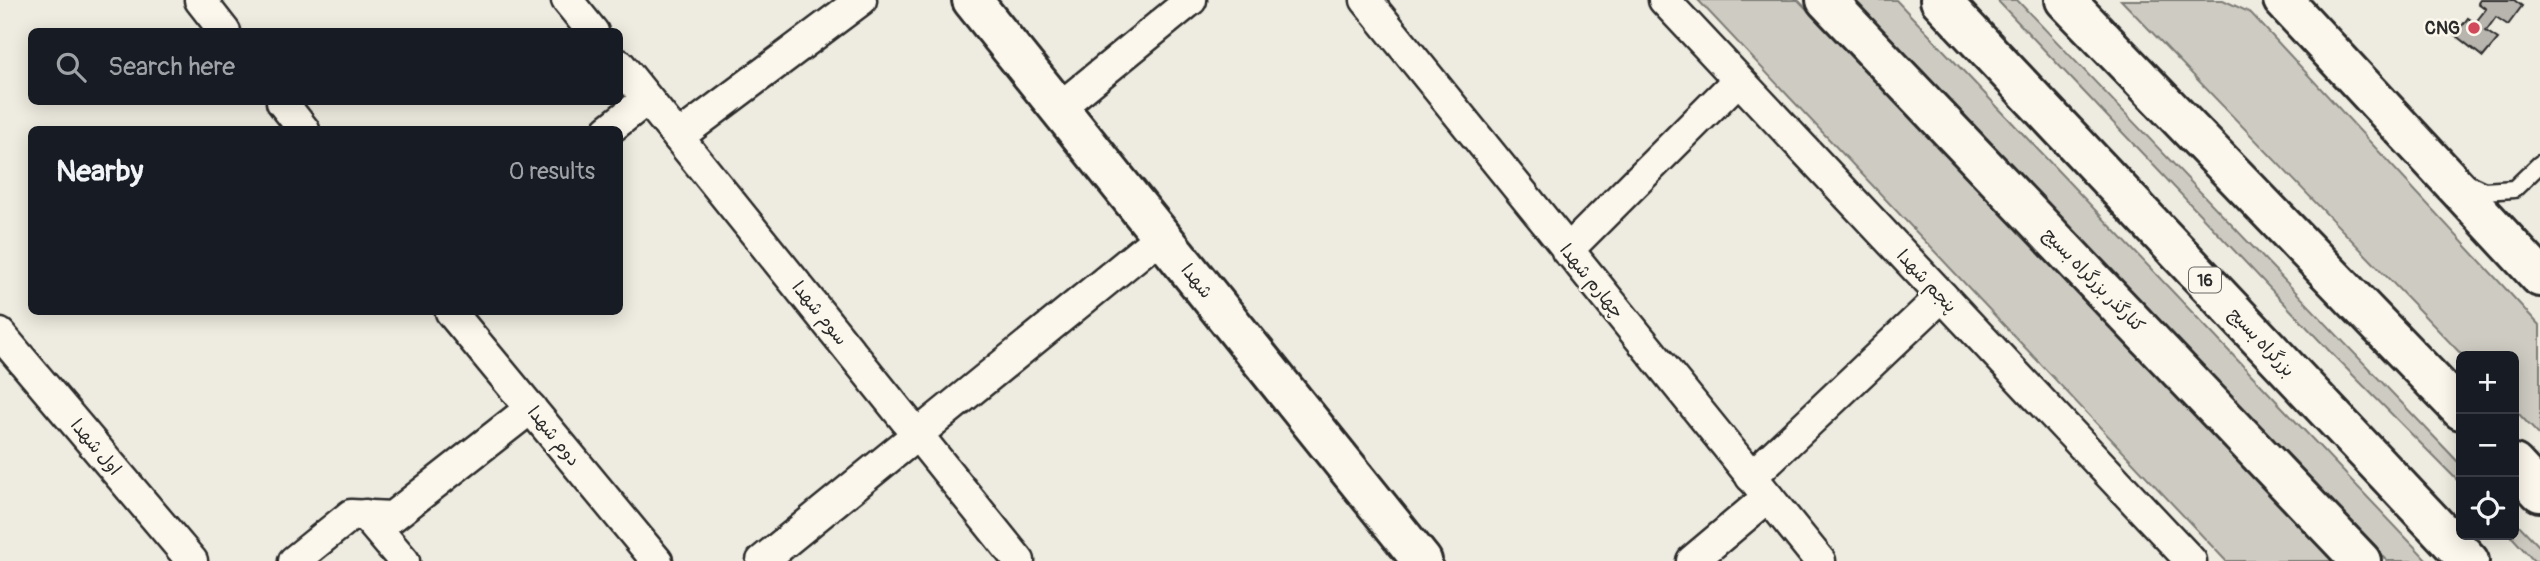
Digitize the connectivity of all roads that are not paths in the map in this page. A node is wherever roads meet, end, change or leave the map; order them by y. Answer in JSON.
{"nodes":[{"id":1,"x":200,"y":0,"type":"edge"},
{"id":2,"x":567,"y":0,"type":"edge"},
{"id":3,"x":861,"y":0,"type":"edge"},
{"id":4,"x":972,"y":0,"type":"edge"},
{"id":5,"x":1191,"y":0,"type":"edge"},
{"id":6,"x":1366,"y":0,"type":"edge"},
{"id":7,"x":1664,"y":0,"type":"edge"},
{"id":8,"x":1826,"y":0,"type":"edge"},
{"id":9,"x":1940,"y":0,"type":"edge"},
{"id":10,"x":2064,"y":0,"type":"edge"},
{"id":11,"x":2283,"y":0,"type":"edge"},
{"id":12,"x":222,"y":28,"type":"edge"},
{"id":13,"x":590,"y":28,"type":"edge"},
{"id":14,"x":623,"y":69,"type":"edge"},
{"id":15,"x":1738,"y":80,"type":"junction"},
{"id":16,"x":647,"y":99,"type":"junction"},
{"id":17,"x":284,"y":105,"type":"edge"},
{"id":18,"x":1059,"y":108,"type":"junction"},
{"id":19,"x":301,"y":126,"type":"edge"},
{"id":20,"x":613,"y":126,"type":"edge"},
{"id":21,"x":678,"y":137,"type":"junction"},
{"id":22,"x":2540,"y":164,"type":"edge"},
{"id":23,"x":2439,"y":170,"type":"junction"},
{"id":24,"x":1161,"y":236,"type":"junction"},
{"id":25,"x":1567,"y":251,"type":"junction"},
{"id":26,"x":2540,"y":277,"type":"edge"},
{"id":27,"x":1942,"y":296,"type":"junction"},
{"id":28,"x":454,"y":315,"type":"edge"},
{"id":29,"x":0,"y":334,"type":"edge"},
{"id":30,"x":2456,"y":405,"type":"edge"},
{"id":31,"x":531,"y":408,"type":"junction"},
{"id":32,"x":917,"y":433,"type":"junction"},
{"id":33,"x":2519,"y":469,"type":"edge"},
{"id":34,"x":1759,"y":487,"type":"junction"},
{"id":35,"x":2540,"y":492,"type":"edge"},
{"id":36,"x":365,"y":515,"type":"junction"},
{"id":37,"x":192,"y":561,"type":"edge"},
{"id":38,"x":294,"y":561,"type":"edge"},
{"id":39,"x":404,"y":561,"type":"edge"},
{"id":40,"x":657,"y":561,"type":"edge"},
{"id":41,"x":762,"y":561,"type":"edge"},
{"id":42,"x":1019,"y":561,"type":"edge"},
{"id":43,"x":1422,"y":561,"type":"edge"},
{"id":44,"x":1692,"y":561,"type":"edge"},
{"id":45,"x":1820,"y":561,"type":"edge"},
{"id":46,"x":2191,"y":561,"type":"edge"},
{"id":47,"x":2361,"y":561,"type":"edge"},
{"id":48,"x":2469,"y":561,"type":"edge"}],
"edges":[{"from":1,"to":12,"type":"street"},
{"from":2,"to":13,"type":"street"},
{"from":3,"to":21,"type":"street"},
{"from":4,"to":18,"type":"main road","name":"شهدا"},
{"from":5,"to":18,"type":"street"},
{"from":6,"to":25,"type":"street","name":"چهارم شهدا"},
{"from":7,"to":15,"type":"street","name":"پنجم شهدا"},
{"from":8,"to":47,"type":"main road","name":"کنارگذر بزرگراه بسیج"},
{"from":9,"to":48,"type":"main road","name":"بزرگراه بسیج","number":"16"},
{"from":10,"to":30,"type":"main road"},
{"from":11,"to":23,"type":"main road"},
{"from":14,"to":16,"type":"street","name":"سوم شهدا"},
{"from":15,"to":25,"type":"street"},
{"from":15,"to":27,"type":"street","name":"پنجم شهدا"},
{"from":16,"to":20,"type":"street"},
{"from":16,"to":21,"type":"street","name":"سوم شهدا"},
{"from":17,"to":19,"type":"street"},
{"from":18,"to":24,"type":"main road","name":"شهدا"},
{"from":21,"to":32,"type":"street","name":"سوم شهدا"},
{"from":22,"to":23,"type":"lane"},
{"from":23,"to":26,"type":"main road"},
{"from":24,"to":32,"type":"street"},
{"from":24,"to":43,"type":"main road","name":"شهدا"},
{"from":25,"to":34,"type":"street","name":"چهارم شهدا"},
{"from":27,"to":34,"type":"street"},
{"from":27,"to":46,"type":"street","name":"پنجم شهدا"},
{"from":28,"to":31,"type":"street","name":"دوم شهدا"},
{"from":29,"to":37,"type":"street","name":"اول شهدا"},
{"from":31,"to":36,"type":"street"},
{"from":31,"to":40,"type":"street","name":"دوم شهدا"},
{"from":32,"to":41,"type":"street"},
{"from":32,"to":42,"type":"street","name":"سوم شهدا"},
{"from":33,"to":35,"type":"main road"},
{"from":34,"to":44,"type":"street"},
{"from":34,"to":45,"type":"street","name":"چهارم شهدا"},
{"from":36,"to":38,"type":"street"},
{"from":36,"to":39,"type":"street"}]}
